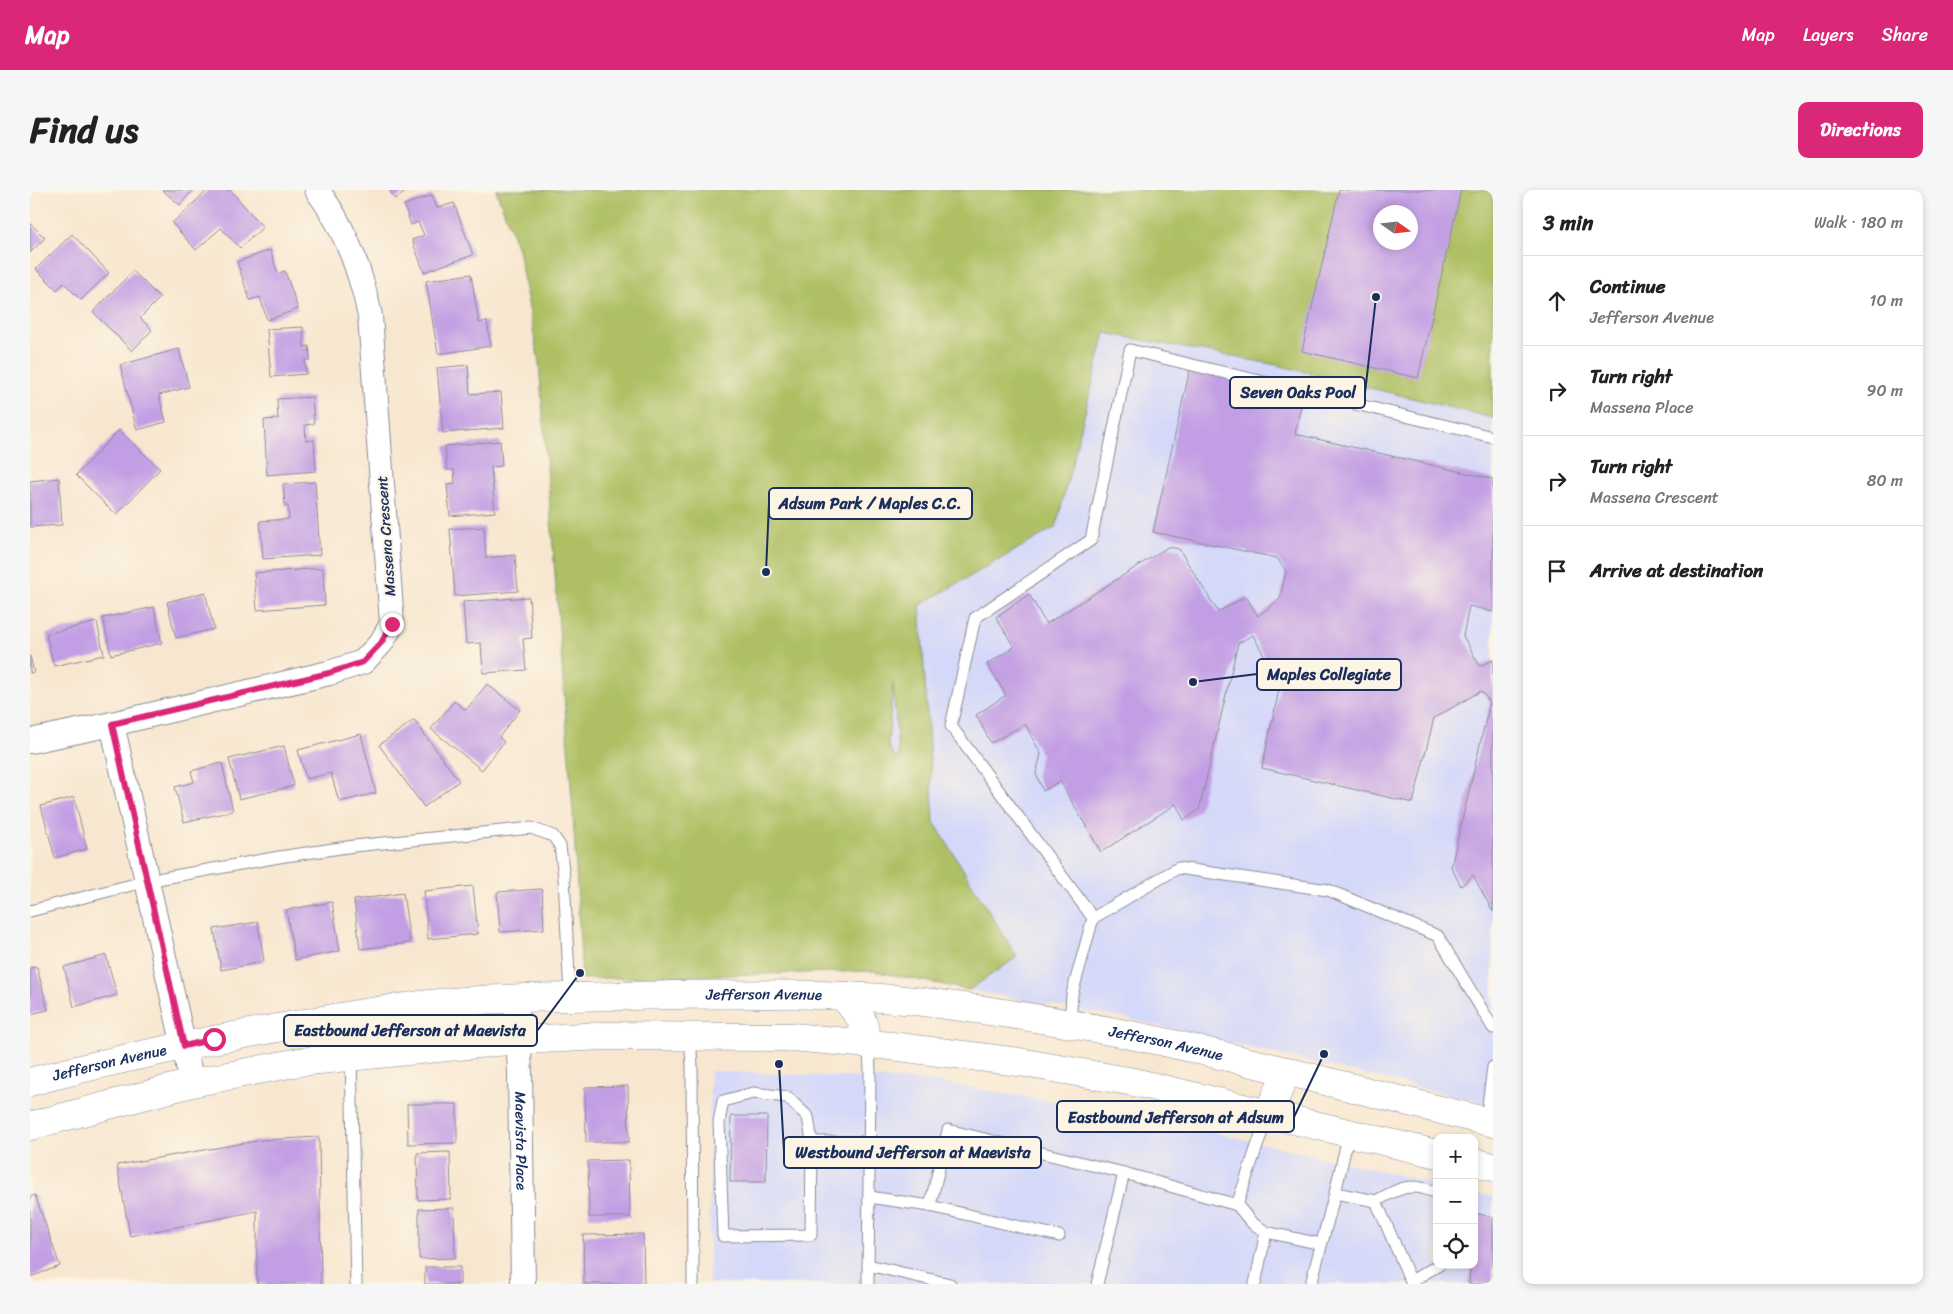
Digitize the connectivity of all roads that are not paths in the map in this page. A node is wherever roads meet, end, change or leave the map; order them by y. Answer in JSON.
{"nodes":[{"id":1,"x":317,"y":190,"type":"edge"},
{"id":2,"x":1493,"y":437,"type":"edge"},
{"id":3,"x":112,"y":724,"type":"junction"},
{"id":4,"x":30,"y":741,"type":"edge"},
{"id":5,"x":147,"y":881,"type":"junction"},
{"id":6,"x":30,"y":912,"type":"edge"},
{"id":7,"x":1094,"y":918,"type":"junction"},
{"id":8,"x":570,"y":996,"type":"junction"},
{"id":9,"x":844,"y":996,"type":"junction"},
{"id":10,"x":516,"y":997,"type":"junction"},
{"id":11,"x":348,"y":1015,"type":"junction"},
{"id":12,"x":1070,"y":1025,"type":"junction"},
{"id":13,"x":1493,"y":1028,"type":"edge"},
{"id":14,"x":690,"y":1036,"type":"junction"},
{"id":15,"x":519,"y":1040,"type":"junction"},
{"id":16,"x":869,"y":1044,"type":"junction"},
{"id":17,"x":184,"y":1046,"type":"junction"},
{"id":18,"x":351,"y":1058,"type":"junction"},
{"id":19,"x":1493,"y":1067,"type":"edge"},
{"id":20,"x":1287,"y":1071,"type":"junction"},
{"id":21,"x":30,"y":1082,"type":"edge"},
{"id":22,"x":192,"y":1083,"type":"junction"},
{"id":23,"x":1268,"y":1114,"type":"junction"},
{"id":24,"x":1489,"y":1122,"type":"edge"},
{"id":25,"x":30,"y":1126,"type":"edge"},
{"id":26,"x":1349,"y":1133,"type":"junction"},
{"id":27,"x":812,"y":1142,"type":"junction"},
{"id":28,"x":870,"y":1142,"type":"junction"},
{"id":29,"x":1433,"y":1153,"type":"edge"},
{"id":30,"x":1478,"y":1163,"type":"edge"},
{"id":31,"x":1493,"y":1167,"type":"edge"},
{"id":32,"x":1124,"y":1173,"type":"junction"},
{"id":33,"x":1433,"y":1191,"type":"edge"},
{"id":34,"x":1335,"y":1193,"type":"junction"},
{"id":35,"x":869,"y":1197,"type":"junction"},
{"id":36,"x":1376,"y":1201,"type":"junction"},
{"id":37,"x":930,"y":1206,"type":"junction"},
{"id":38,"x":1237,"y":1206,"type":"junction"},
{"id":39,"x":1266,"y":1232,"type":"junction"},
{"id":40,"x":1059,"y":1236,"type":"dead end"},
{"id":41,"x":1321,"y":1244,"type":"junction"},
{"id":42,"x":868,"y":1265,"type":"junction"},
{"id":43,"x":1433,"y":1269,"type":"edge"},
{"id":44,"x":1411,"y":1283,"type":"edge"},
{"id":45,"x":356,"y":1284,"type":"edge"},
{"id":46,"x":523,"y":1284,"type":"edge"},
{"id":47,"x":693,"y":1284,"type":"edge"},
{"id":48,"x":868,"y":1284,"type":"edge"},
{"id":49,"x":950,"y":1284,"type":"edge"},
{"id":50,"x":1097,"y":1284,"type":"edge"},
{"id":51,"x":1254,"y":1284,"type":"edge"},
{"id":52,"x":1310,"y":1284,"type":"edge"}],
"edges":[{"from":1,"to":3,"type":"street","name":"Massena Crescent"},
{"from":2,"to":7,"type":"lane"},
{"from":3,"to":4,"type":"street","name":"Massena Crescent"},
{"from":3,"to":5,"type":"street"},
{"from":5,"to":6,"type":"lane"},
{"from":5,"to":8,"type":"lane"},
{"from":5,"to":17,"type":"street"},
{"from":7,"to":12,"type":"lane"},
{"from":7,"to":13,"type":"lane"},
{"from":8,"to":9,"type":"street","name":"Jefferson Avenue"},
{"from":8,"to":10,"type":"street","name":"Jefferson Avenue"},
{"from":9,"to":12,"type":"street","name":"Jefferson Avenue"},
{"from":9,"to":16,"type":"street"},
{"from":10,"to":11,"type":"street","name":"Jefferson Avenue"},
{"from":10,"to":15,"type":"street","name":"Maevista Place"},
{"from":11,"to":17,"type":"street","name":"Jefferson Avenue"},
{"from":11,"to":18,"type":"lane"},
{"from":12,"to":20,"type":"street","name":"Jefferson Avenue"},
{"from":14,"to":15,"type":"street"},
{"from":14,"to":16,"type":"street"},
{"from":14,"to":47,"type":"lane"},
{"from":15,"to":18,"type":"street"},
{"from":15,"to":46,"type":"street","name":"Maevista Place"},
{"from":16,"to":23,"type":"street"},
{"from":16,"to":28,"type":"lane"},
{"from":17,"to":21,"type":"street","name":"Jefferson Avenue"},
{"from":17,"to":22,"type":"street"},
{"from":18,"to":22,"type":"street"},
{"from":18,"to":45,"type":"lane"},
{"from":19,"to":24,"type":"lane"},
{"from":20,"to":23,"type":"street"},
{"from":20,"to":24,"type":"street","name":"Jefferson Avenue"},
{"from":22,"to":25,"type":"street"},
{"from":23,"to":26,"type":"street"},
{"from":23,"to":38,"type":"lane"},
{"from":26,"to":29,"type":"street"},
{"from":26,"to":34,"type":"lane"},
{"from":27,"to":27,"type":"lane"},
{"from":27,"to":28,"type":"lane"},
{"from":28,"to":35,"type":"lane"},
{"from":30,"to":31,"type":"street"},
{"from":32,"to":37,"type":"lane"},
{"from":32,"to":38,"type":"lane"},
{"from":32,"to":50,"type":"lane"},
{"from":33,"to":36,"type":"lane"},
{"from":34,"to":36,"type":"lane"},
{"from":34,"to":41,"type":"lane"},
{"from":35,"to":37,"type":"lane"},
{"from":35,"to":42,"type":"lane"},
{"from":36,"to":44,"type":"lane"},
{"from":37,"to":40,"type":"lane"},
{"from":38,"to":39,"type":"lane"},
{"from":39,"to":41,"type":"lane"},
{"from":39,"to":51,"type":"lane"},
{"from":41,"to":52,"type":"lane"},
{"from":42,"to":48,"type":"lane"},
{"from":42,"to":49,"type":"lane"},
{"from":43,"to":44,"type":"lane"}]}
